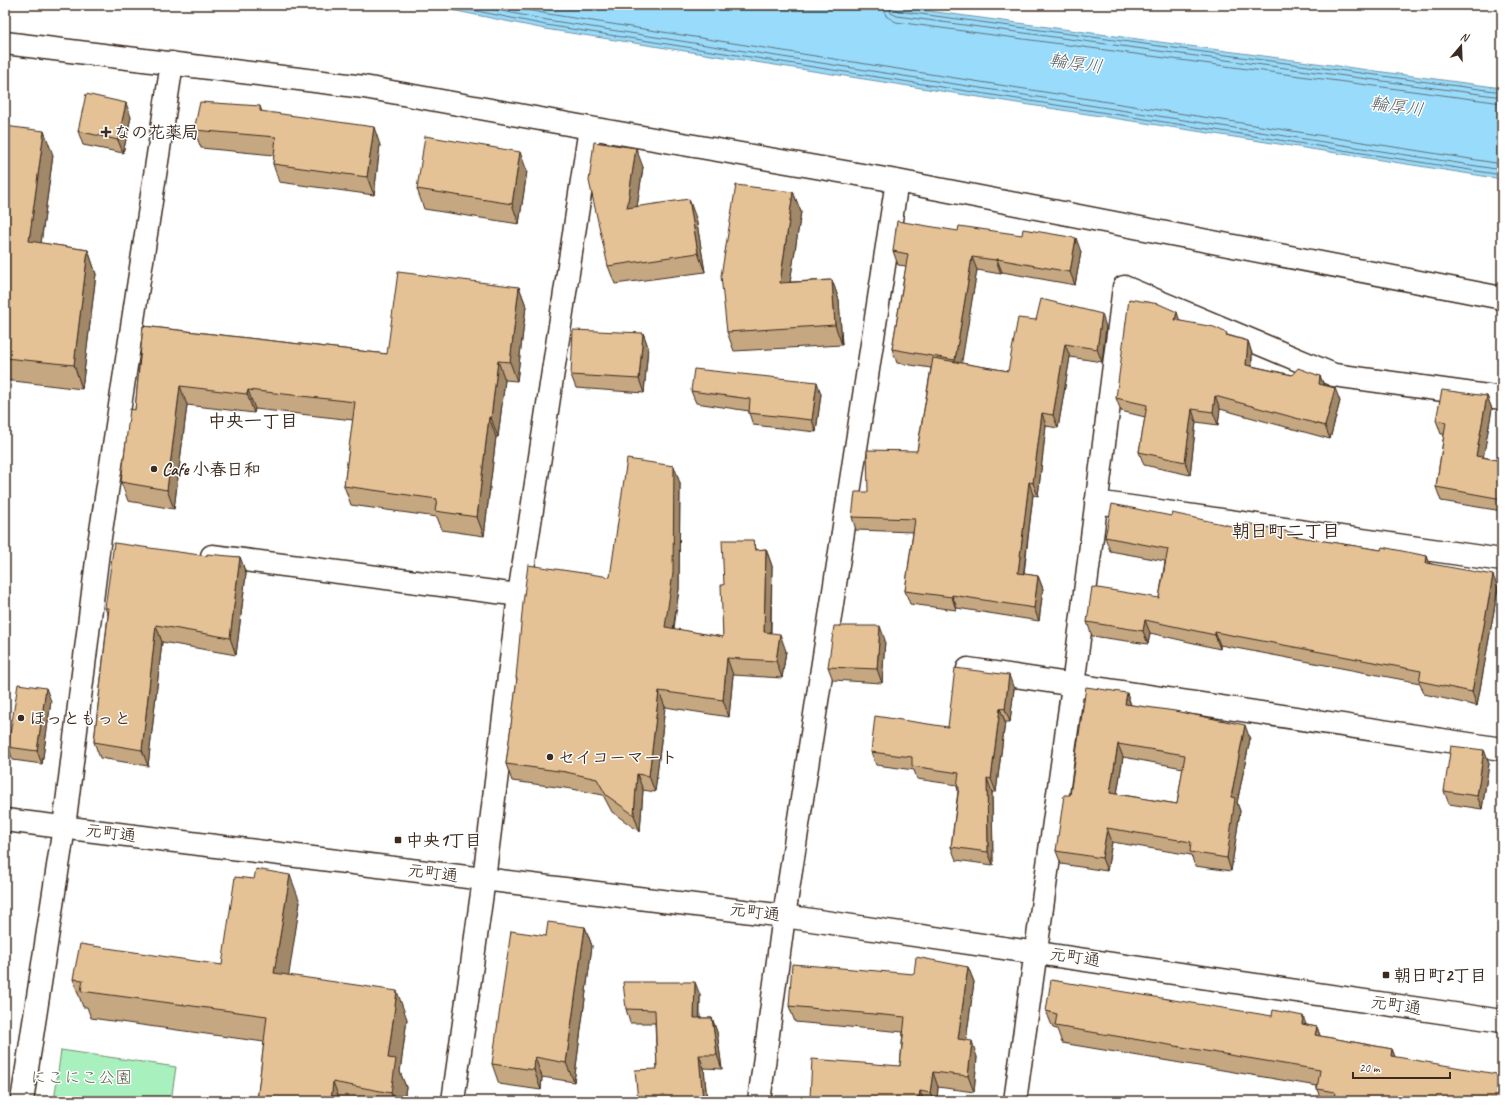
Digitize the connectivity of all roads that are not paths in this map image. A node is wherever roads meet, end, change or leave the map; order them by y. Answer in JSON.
{"nodes":[{"id":1,"x":5,"y":44,"type":"edge"},
{"id":2,"x":172,"y":63,"type":"junction"},
{"id":3,"x":590,"y":128,"type":"junction"},
{"id":4,"x":897,"y":181,"type":"junction"},
{"id":5,"x":1502,"y":298,"type":"edge"},
{"id":6,"x":1502,"y":398,"type":"edge"},
{"id":7,"x":1096,"y":502,"type":"junction"},
{"id":8,"x":99,"y":544,"type":"junction"},
{"id":9,"x":122,"y":546,"type":"edge"},
{"id":10,"x":192,"y":554,"type":"edge"},
{"id":11,"x":1502,"y":560,"type":"edge"},
{"id":12,"x":519,"y":595,"type":"junction"},
{"id":13,"x":968,"y":669,"type":"edge"},
{"id":14,"x":1073,"y":686,"type":"junction"},
{"id":15,"x":1502,"y":749,"type":"edge"},
{"id":16,"x":5,"y":820,"type":"edge"},
{"id":17,"x":64,"y":827,"type":"junction"},
{"id":18,"x":484,"y":880,"type":"junction"},
{"id":19,"x":784,"y":916,"type":"junction"},
{"id":20,"x":1036,"y":951,"type":"junction"},
{"id":21,"x":1502,"y":1021,"type":"edge"},
{"id":22,"x":22,"y":1101,"type":"edge"},
{"id":23,"x":453,"y":1101,"type":"edge"},
{"id":24,"x":759,"y":1101,"type":"edge"},
{"id":25,"x":1015,"y":1101,"type":"edge"}],
"edges":[{"from":1,"to":2,"type":"street"},
{"from":2,"to":3,"type":"street"},
{"from":2,"to":8,"type":"street"},
{"from":3,"to":4,"type":"street"},
{"from":3,"to":12,"type":"street"},
{"from":4,"to":5,"type":"street"},
{"from":4,"to":19,"type":"street"},
{"from":6,"to":7,"type":"street"},
{"from":7,"to":11,"type":"street"},
{"from":7,"to":14,"type":"street"},
{"from":8,"to":9,"type":"street"},
{"from":8,"to":17,"type":"street"},
{"from":10,"to":12,"type":"street"},
{"from":12,"to":18,"type":"street"},
{"from":13,"to":14,"type":"street"},
{"from":14,"to":15,"type":"street"},
{"from":14,"to":20,"type":"street"},
{"from":16,"to":17,"type":"street","name":"元町通"},
{"from":17,"to":18,"type":"street","name":"元町通"},
{"from":17,"to":22,"type":"street"},
{"from":18,"to":19,"type":"street","name":"元町通"},
{"from":18,"to":23,"type":"street"},
{"from":19,"to":20,"type":"street","name":"元町通"},
{"from":19,"to":24,"type":"street"},
{"from":20,"to":21,"type":"street","name":"元町通"},
{"from":20,"to":25,"type":"street"}]}
